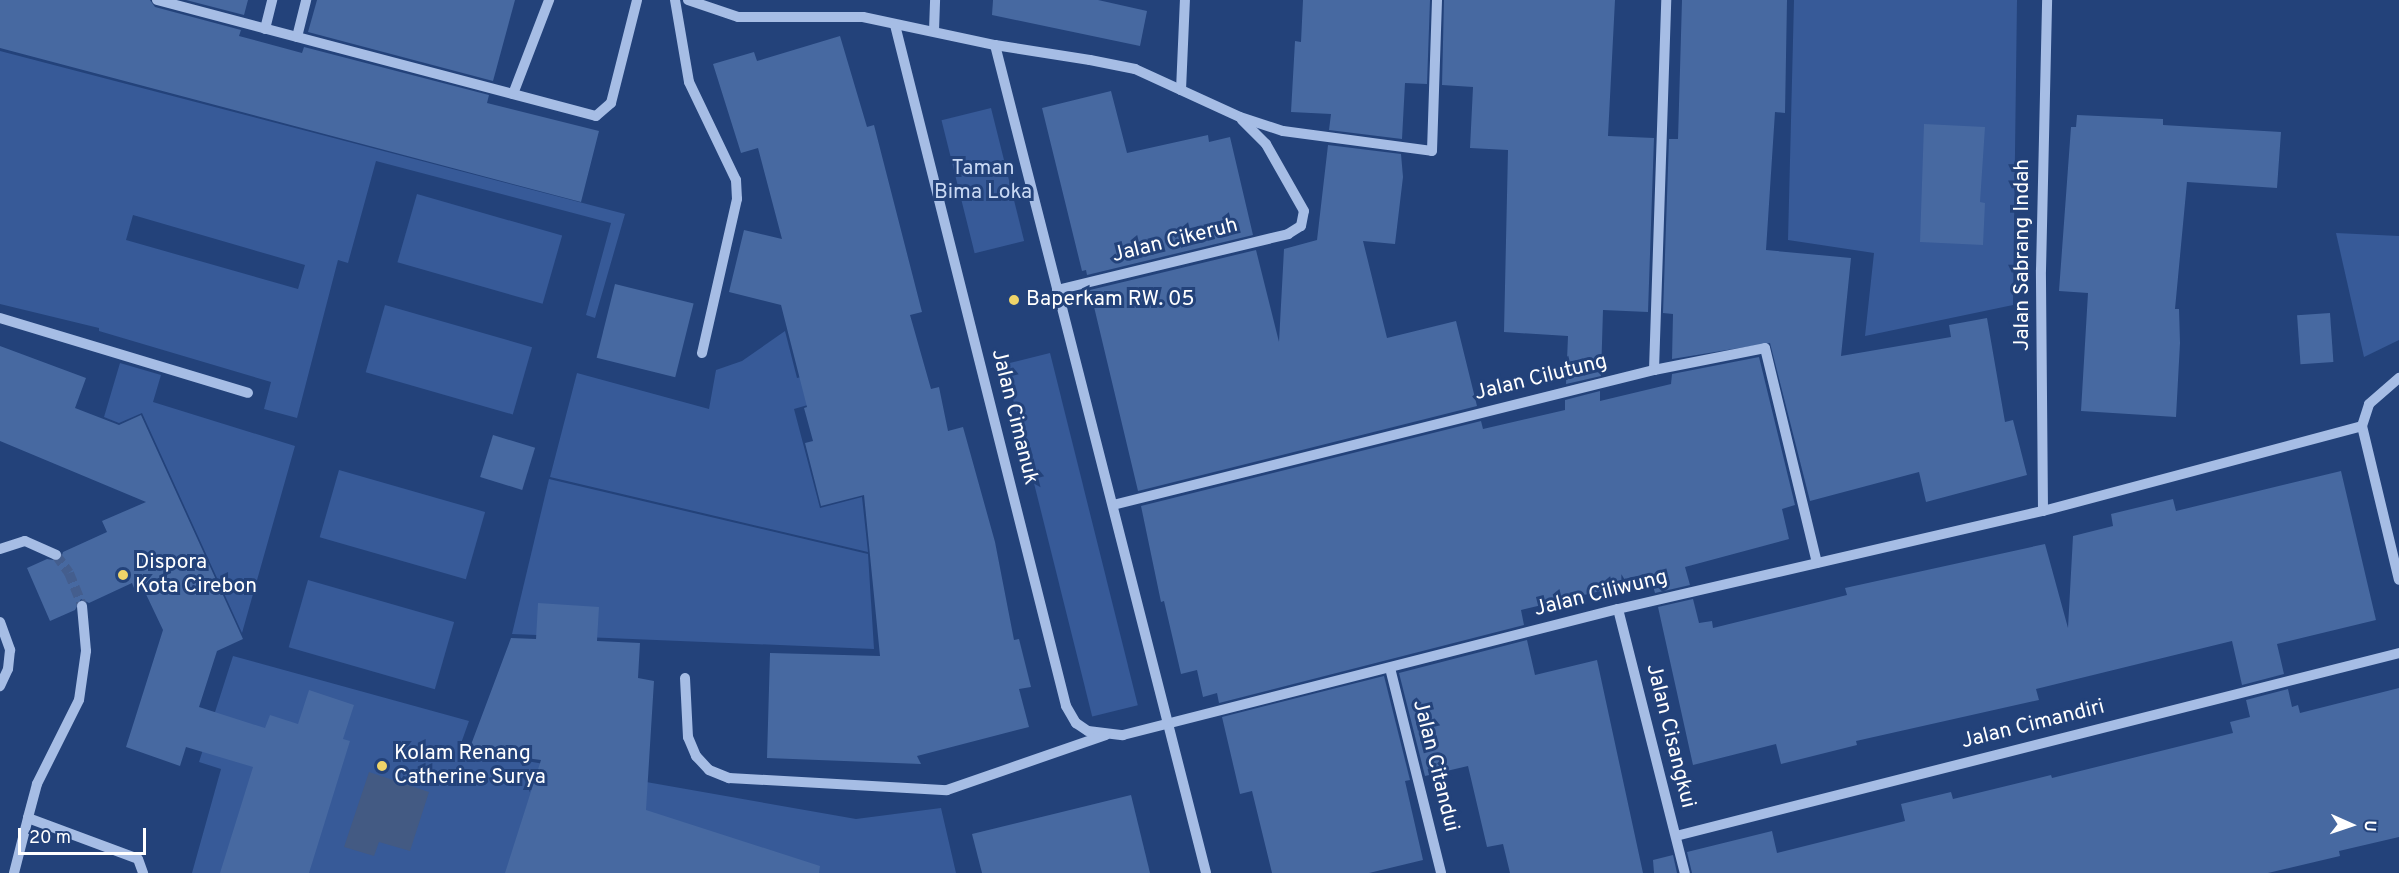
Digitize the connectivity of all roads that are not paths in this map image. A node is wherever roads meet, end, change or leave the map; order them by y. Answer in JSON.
{"nodes":[{"id":1,"x":157,"y":0,"type":"edge"},
{"id":2,"x":273,"y":0,"type":"edge"},
{"id":3,"x":306,"y":0,"type":"edge"},
{"id":4,"x":549,"y":0,"type":"edge"},
{"id":5,"x":637,"y":0,"type":"edge"},
{"id":6,"x":675,"y":0,"type":"edge"},
{"id":7,"x":688,"y":0,"type":"edge"},
{"id":8,"x":935,"y":0,"type":"edge"},
{"id":9,"x":1185,"y":0,"type":"edge"},
{"id":10,"x":1437,"y":0,"type":"edge"},
{"id":11,"x":1666,"y":0,"type":"edge"},
{"id":12,"x":2047,"y":0,"type":"edge"},
{"id":13,"x":895,"y":25,"type":"junction"},
{"id":14,"x":266,"y":29,"type":"junction"},
{"id":15,"x":934,"y":32,"type":"junction"},
{"id":16,"x":297,"y":37,"type":"junction"},
{"id":17,"x":995,"y":45,"type":"junction"},
{"id":18,"x":1181,"y":90,"type":"junction"},
{"id":19,"x":513,"y":94,"type":"junction"},
{"id":20,"x":1240,"y":117,"type":"junction"},
{"id":21,"x":1057,"y":290,"type":"junction"},
{"id":22,"x":0,"y":318,"type":"edge"},
{"id":23,"x":702,"y":353,"type":"dead end"},
{"id":24,"x":1654,"y":370,"type":"junction"},
{"id":25,"x":2399,"y":378,"type":"edge"},
{"id":26,"x":248,"y":393,"type":"dead end"},
{"id":27,"x":2362,"y":426,"type":"junction"},
{"id":28,"x":1113,"y":505,"type":"junction"},
{"id":29,"x":2043,"y":511,"type":"junction"},
{"id":30,"x":0,"y":549,"type":"edge"},
{"id":31,"x":56,"y":555,"type":"tunnel mouth"},
{"id":32,"x":1817,"y":563,"type":"junction"},
{"id":33,"x":2399,"y":580,"type":"edge"},
{"id":34,"x":82,"y":606,"type":"tunnel mouth"},
{"id":35,"x":1618,"y":609,"type":"junction"},
{"id":36,"x":0,"y":622,"type":"edge"},
{"id":37,"x":2399,"y":652,"type":"edge"},
{"id":38,"x":1390,"y":668,"type":"junction"},
{"id":39,"x":685,"y":678,"type":"dead end"},
{"id":40,"x":0,"y":686,"type":"edge"},
{"id":41,"x":1169,"y":724,"type":"junction"},
{"id":42,"x":1106,"y":735,"type":"junction"},
{"id":43,"x":28,"y":818,"type":"junction"},
{"id":44,"x":1676,"y":836,"type":"junction"},
{"id":45,"x":14,"y":873,"type":"edge"},
{"id":46,"x":143,"y":873,"type":"edge"},
{"id":47,"x":1206,"y":873,"type":"edge"},
{"id":48,"x":1441,"y":873,"type":"edge"},
{"id":49,"x":1685,"y":873,"type":"edge"}],
"edges":[{"from":1,"to":14,"type":"street"},
{"from":2,"to":14,"type":"street"},
{"from":3,"to":16,"type":"street"},
{"from":4,"to":19,"type":"street"},
{"from":5,"to":19,"type":"street"},
{"from":6,"to":23,"type":"street"},
{"from":7,"to":13,"type":"street"},
{"from":8,"to":15,"type":"street"},
{"from":9,"to":18,"type":"street"},
{"from":10,"to":20,"type":"street"},
{"from":11,"to":24,"type":"street"},
{"from":12,"to":29,"type":"street","name":"Jalan Sabrang Indah"},
{"from":13,"to":15,"type":"street"},
{"from":13,"to":42,"type":"street","name":"Jalan Cimanuk"},
{"from":14,"to":16,"type":"street"},
{"from":15,"to":17,"type":"street"},
{"from":16,"to":19,"type":"street"},
{"from":17,"to":18,"type":"street"},
{"from":17,"to":21,"type":"street"},
{"from":18,"to":20,"type":"street"},
{"from":20,"to":21,"type":"street","name":"Jalan Cikeruh"},
{"from":21,"to":28,"type":"street"},
{"from":22,"to":26,"type":"street"},
{"from":24,"to":28,"type":"street","name":"Jalan Cilutung"},
{"from":24,"to":32,"type":"street","name":"Jalan Cilutung"},
{"from":25,"to":27,"type":"street"},
{"from":27,"to":29,"type":"street","name":"Jalan Ciliwung"},
{"from":27,"to":33,"type":"street"},
{"from":28,"to":41,"type":"street"},
{"from":29,"to":32,"type":"street","name":"Jalan Ciliwung"},
{"from":30,"to":31,"type":"street"},
{"from":32,"to":35,"type":"street","name":"Jalan Ciliwung"},
{"from":34,"to":43,"type":"street"},
{"from":35,"to":38,"type":"street","name":"Jalan Ciliwung"},
{"from":35,"to":44,"type":"street","name":"Jalan Cisangkui"},
{"from":36,"to":40,"type":"street"},
{"from":37,"to":44,"type":"street","name":"Jalan Cimandiri"},
{"from":38,"to":41,"type":"street","name":"Jalan Ciliwung"},
{"from":38,"to":48,"type":"street","name":"Jalan Citandui"},
{"from":39,"to":42,"type":"street"},
{"from":41,"to":42,"type":"street","name":"Jalan Cimanuk"},
{"from":41,"to":47,"type":"street"},
{"from":43,"to":45,"type":"street"},
{"from":43,"to":46,"type":"street"},
{"from":44,"to":49,"type":"street","name":"Jalan Cisangkui"}]}
